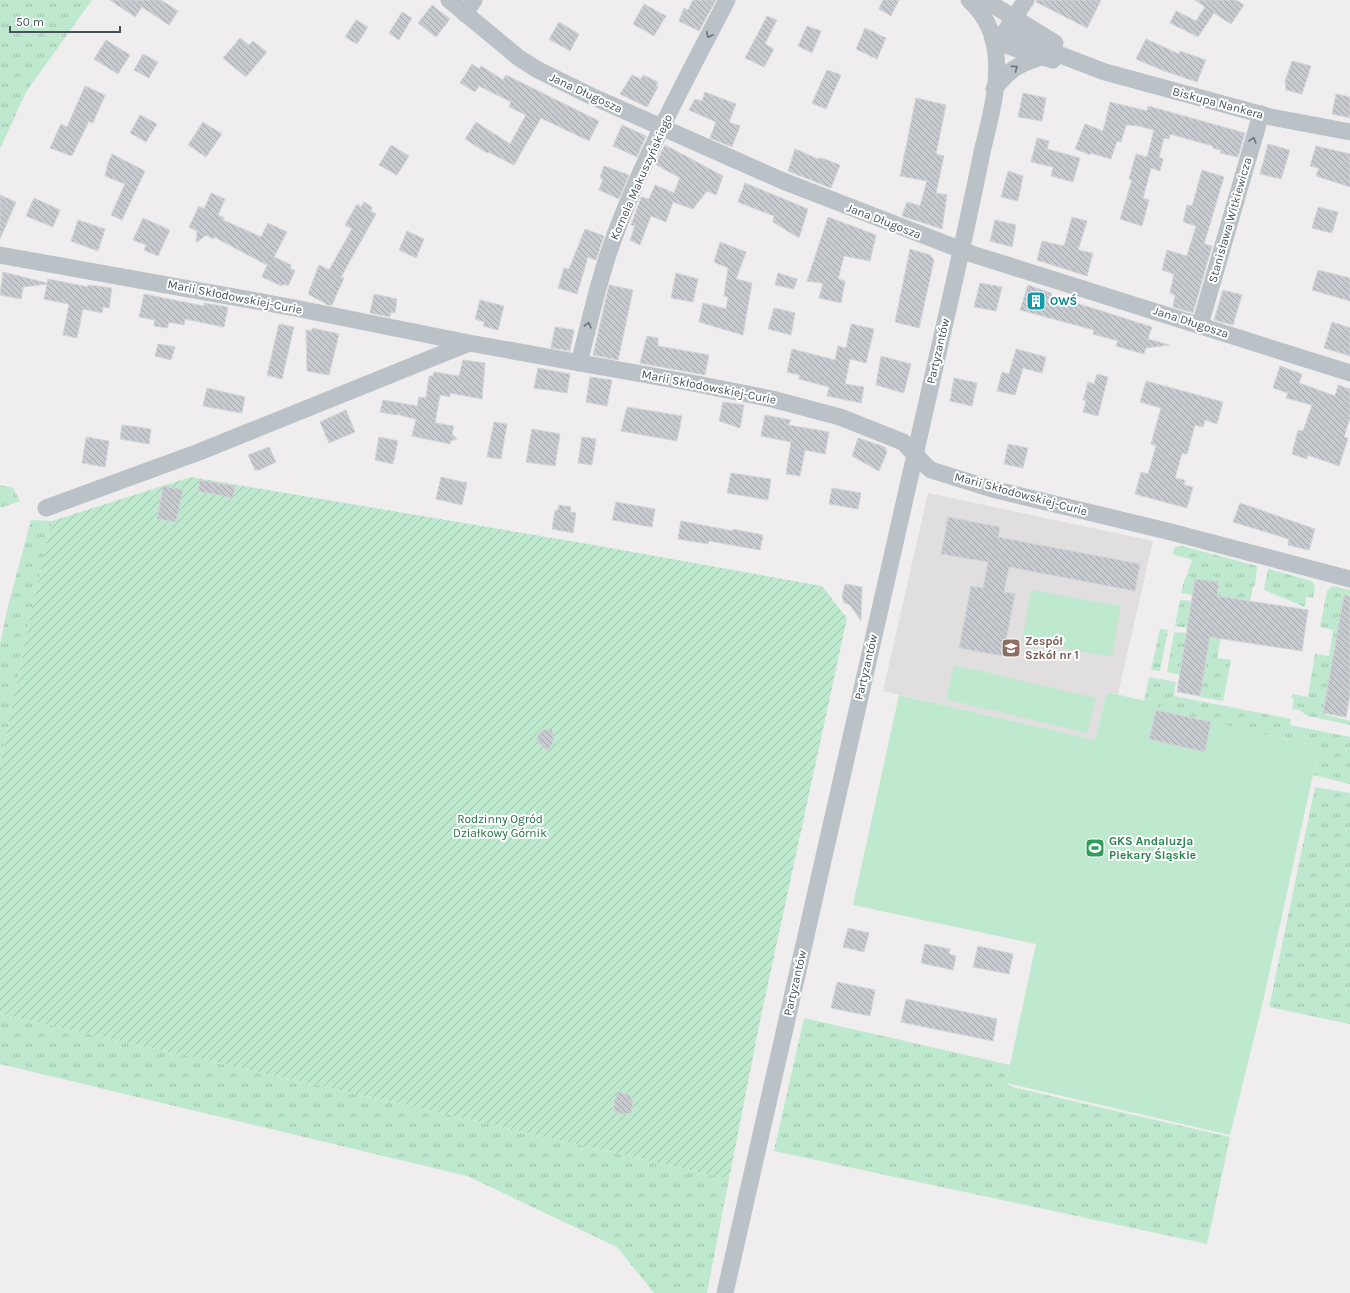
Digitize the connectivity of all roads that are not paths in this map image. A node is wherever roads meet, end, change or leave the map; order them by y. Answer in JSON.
{"nodes":[{"id":1,"x":449,"y":0,"type":"edge"},
{"id":2,"x":727,"y":0,"type":"edge"},
{"id":3,"x":969,"y":0,"type":"edge"},
{"id":4,"x":985,"y":0,"type":"edge"},
{"id":5,"x":1026,"y":0,"type":"edge"},
{"id":6,"x":470,"y":7,"type":"edge"},
{"id":7,"x":1005,"y":29,"type":"junction"},
{"id":8,"x":1041,"y":57,"type":"junction"},
{"id":9,"x":1084,"y":64,"type":"junction"},
{"id":10,"x":994,"y":89,"type":"junction"},
{"id":11,"x":1261,"y":114,"type":"junction"},
{"id":12,"x":662,"y":128,"type":"junction"},
{"id":13,"x":1350,"y":132,"type":"edge"},
{"id":14,"x":961,"y":250,"type":"junction"},
{"id":15,"x":0,"y":255,"type":"edge"},
{"id":16,"x":1200,"y":325,"type":"junction"},
{"id":17,"x":469,"y":344,"type":"junction"},
{"id":18,"x":579,"y":363,"type":"junction"},
{"id":19,"x":1350,"y":373,"type":"edge"},
{"id":20,"x":914,"y":453,"type":"junction"},
{"id":21,"x":46,"y":508,"type":"dead end"},
{"id":22,"x":1350,"y":579,"type":"edge"},
{"id":23,"x":725,"y":1293,"type":"edge"}],
"edges":[{"from":1,"to":6,"type":"street","name":"Jana Długosza"},
{"from":2,"to":12,"type":"street","name":"Kornela Makuszyńskiego","one_way":true},
{"from":3,"to":7,"type":"street","name":"Partyzantów"},
{"from":4,"to":7,"type":"street"},
{"from":5,"to":7,"type":"street"},
{"from":6,"to":12,"type":"street","name":"Jana Długosza"},
{"from":7,"to":8,"type":"street","name":"Biskupa Nankera"},
{"from":7,"to":9,"type":"street","name":"Biskupa Nankera"},
{"from":7,"to":10,"type":"street","name":"Partyzantów"},
{"from":8,"to":9,"type":"street","name":"Biskupa Nankera"},
{"from":10,"to":8,"type":"street","one_way":true},
{"from":9,"to":11,"type":"street","name":"Biskupa Nankera"},
{"from":10,"to":14,"type":"street","name":"Partyzantów"},
{"from":11,"to":13,"type":"street","name":"Biskupa Nankera"},
{"from":16,"to":11,"type":"street","name":"Stanisława Witkiewicza","one_way":true},
{"from":12,"to":14,"type":"street","name":"Jana Długosza"},
{"from":18,"to":12,"type":"street","name":"Kornela Makuszyńskiego","one_way":true},
{"from":14,"to":16,"type":"street","name":"Jana Długosza"},
{"from":14,"to":20,"type":"street","name":"Partyzantów"},
{"from":15,"to":17,"type":"street","name":"Marii Skłodowskiej-Curie"},
{"from":16,"to":19,"type":"street","name":"Jana Długosza"},
{"from":17,"to":18,"type":"street","name":"Marii Skłodowskiej-Curie"},
{"from":17,"to":21,"type":"street"},
{"from":18,"to":20,"type":"street","name":"Marii Skłodowskiej-Curie"},
{"from":20,"to":22,"type":"street","name":"Marii Skłodowskiej-Curie"},
{"from":20,"to":23,"type":"street","name":"Partyzantów"}]}
